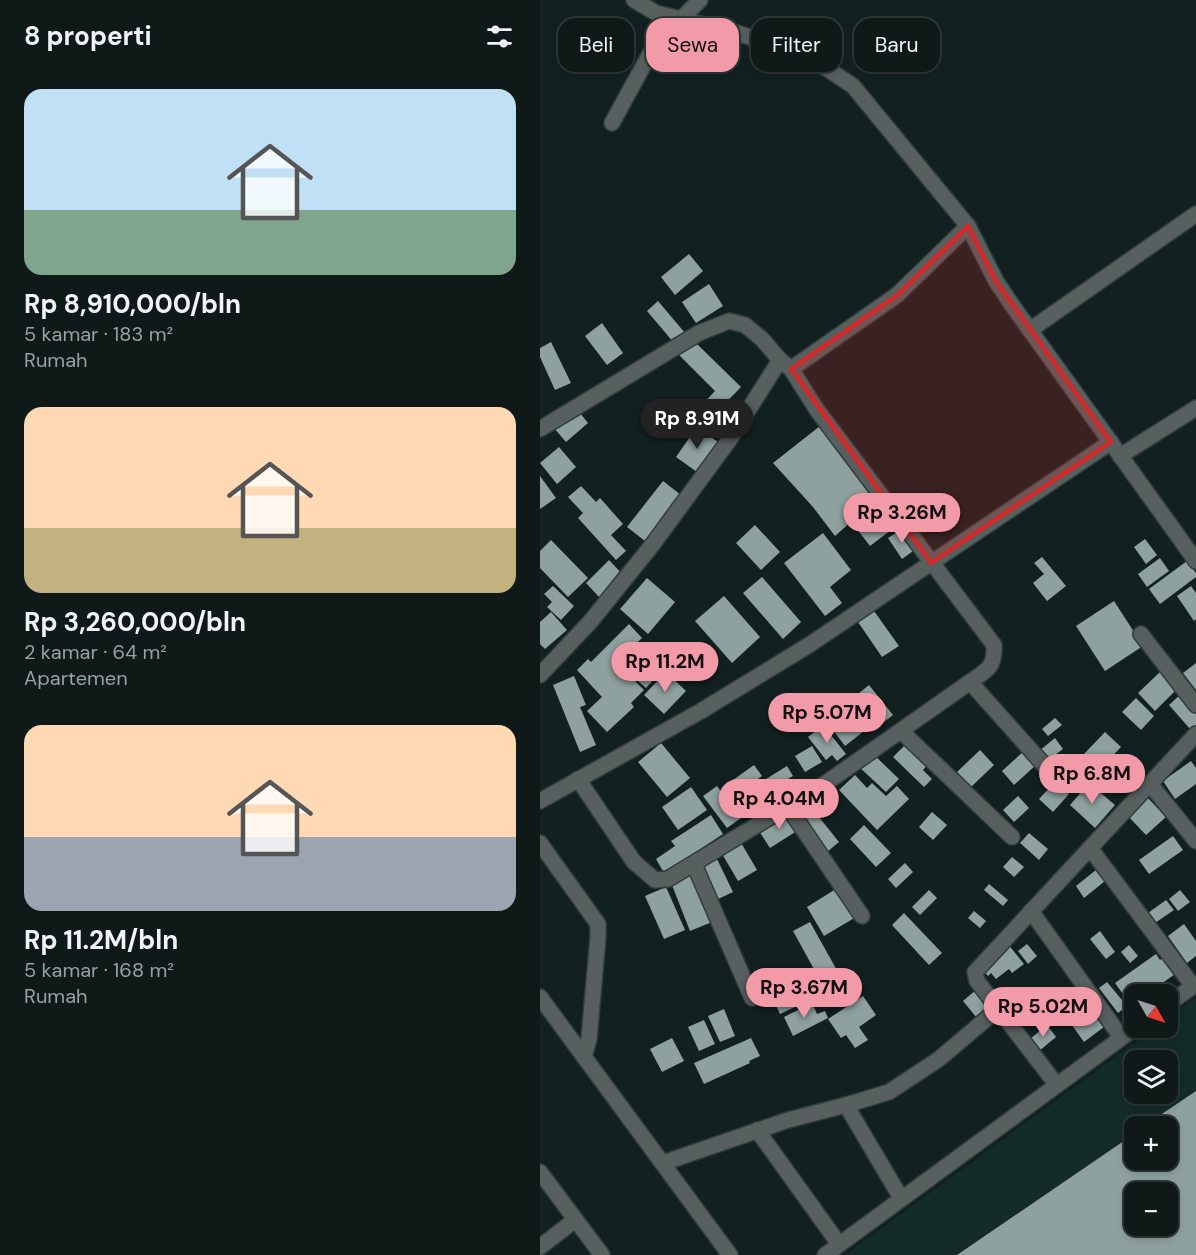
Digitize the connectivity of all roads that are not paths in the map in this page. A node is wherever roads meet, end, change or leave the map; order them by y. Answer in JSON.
{"nodes":[{"id":1,"x":624,"y":0,"type":"edge"},
{"id":2,"x":700,"y":0,"type":"edge"},
{"id":3,"x":638,"y":3,"type":"edge"},
{"id":4,"x":676,"y":18,"type":"joint"},
{"id":5,"x":739,"y":36,"type":"edge"},
{"id":6,"x":646,"y":67,"type":"edge"},
{"id":7,"x":612,"y":123,"type":"dead end"},
{"id":8,"x":1196,"y":214,"type":"edge"},
{"id":9,"x":968,"y":226,"type":"junction"},
{"id":10,"x":1030,"y":330,"type":"junction"},
{"id":11,"x":785,"y":365,"type":"junction"},
{"id":12,"x":1196,"y":408,"type":"edge"},
{"id":13,"x":540,"y":429,"type":"edge"},
{"id":14,"x":1111,"y":442,"type":"junction"},
{"id":15,"x":1120,"y":456,"type":"junction"},
{"id":16,"x":1196,"y":561,"type":"edge"},
{"id":17,"x":932,"y":563,"type":"junction"},
{"id":18,"x":1141,"y":634,"type":"dead end"},
{"id":19,"x":540,"y":675,"type":"edge"},
{"id":20,"x":970,"y":682,"type":"junction"},
{"id":21,"x":1196,"y":705,"type":"edge"},
{"id":22,"x":901,"y":730,"type":"junction"},
{"id":23,"x":1196,"y":734,"type":"edge"},
{"id":24,"x":1045,"y":766,"type":"dead end"},
{"id":25,"x":578,"y":779,"type":"junction"},
{"id":26,"x":1150,"y":784,"type":"junction"},
{"id":27,"x":540,"y":801,"type":"edge"},
{"id":28,"x":788,"y":807,"type":"junction"},
{"id":29,"x":1012,"y":837,"type":"dead end"},
{"id":30,"x":1196,"y":841,"type":"edge"},
{"id":31,"x":540,"y":843,"type":"edge"},
{"id":32,"x":1090,"y":848,"type":"junction"},
{"id":33,"x":694,"y":864,"type":"junction"},
{"id":34,"x":1031,"y":912,"type":"junction"},
{"id":35,"x":862,"y":916,"type":"dead end"},
{"id":36,"x":1195,"y":985,"type":"edge"},
{"id":37,"x":540,"y":997,"type":"edge"},
{"id":38,"x":1178,"y":997,"type":"edge"},
{"id":39,"x":752,"y":998,"type":"dead end"},
{"id":40,"x":998,"y":1009,"type":"junction"},
{"id":41,"x":1124,"y":1035,"type":"edge"},
{"id":42,"x":1121,"y":1037,"type":"junction"},
{"id":43,"x":585,"y":1057,"type":"junction"},
{"id":44,"x":1056,"y":1084,"type":"junction"},
{"id":45,"x":846,"y":1105,"type":"junction"},
{"id":46,"x":758,"y":1131,"type":"junction"},
{"id":47,"x":663,"y":1163,"type":"junction"},
{"id":48,"x":540,"y":1172,"type":"edge"},
{"id":49,"x":901,"y":1198,"type":"junction"},
{"id":50,"x":575,"y":1220,"type":"junction"},
{"id":51,"x":839,"y":1244,"type":"junction"},
{"id":52,"x":540,"y":1247,"type":"edge"},
{"id":53,"x":602,"y":1255,"type":"edge"},
{"id":54,"x":730,"y":1255,"type":"edge"},
{"id":55,"x":825,"y":1255,"type":"edge"}],
"edges":[{"from":1,"to":3,"type":"street"},
{"from":2,"to":4,"type":"street"},
{"from":3,"to":4,"type":"street"},
{"from":5,"to":9,"type":"street"},
{"from":6,"to":7,"type":"street"},
{"from":8,"to":10,"type":"street"},
{"from":9,"to":10,"type":"street"},
{"from":9,"to":11,"type":"street"},
{"from":10,"to":14,"type":"street"},
{"from":11,"to":13,"type":"street"},
{"from":11,"to":17,"type":"street"},
{"from":11,"to":19,"type":"street"},
{"from":12,"to":15,"type":"street"},
{"from":14,"to":15,"type":"street"},
{"from":14,"to":17,"type":"street"},
{"from":15,"to":16,"type":"street"},
{"from":17,"to":20,"type":"street"},
{"from":17,"to":25,"type":"street"},
{"from":18,"to":21,"type":"street"},
{"from":20,"to":22,"type":"street"},
{"from":20,"to":24,"type":"street"},
{"from":22,"to":28,"type":"street"},
{"from":22,"to":29,"type":"street"},
{"from":23,"to":26,"type":"street"},
{"from":25,"to":27,"type":"street"},
{"from":25,"to":33,"type":"street"},
{"from":26,"to":30,"type":"street"},
{"from":26,"to":32,"type":"street"},
{"from":28,"to":33,"type":"street"},
{"from":28,"to":35,"type":"street"},
{"from":31,"to":43,"type":"street"},
{"from":32,"to":34,"type":"street"},
{"from":32,"to":36,"type":"street"},
{"from":33,"to":39,"type":"street"},
{"from":34,"to":40,"type":"street"},
{"from":34,"to":42,"type":"street"},
{"from":36,"to":38,"type":"street"},
{"from":37,"to":43,"type":"street"},
{"from":40,"to":44,"type":"street"},
{"from":40,"to":45,"type":"street"},
{"from":41,"to":42,"type":"street"},
{"from":42,"to":44,"type":"street"},
{"from":43,"to":47,"type":"street"},
{"from":44,"to":49,"type":"street"},
{"from":45,"to":46,"type":"street"},
{"from":45,"to":49,"type":"street"},
{"from":46,"to":47,"type":"street"},
{"from":46,"to":51,"type":"street"},
{"from":47,"to":54,"type":"street"},
{"from":48,"to":50,"type":"street"},
{"from":49,"to":51,"type":"street"},
{"from":50,"to":52,"type":"street"},
{"from":50,"to":53,"type":"street"},
{"from":51,"to":55,"type":"street"}]}
